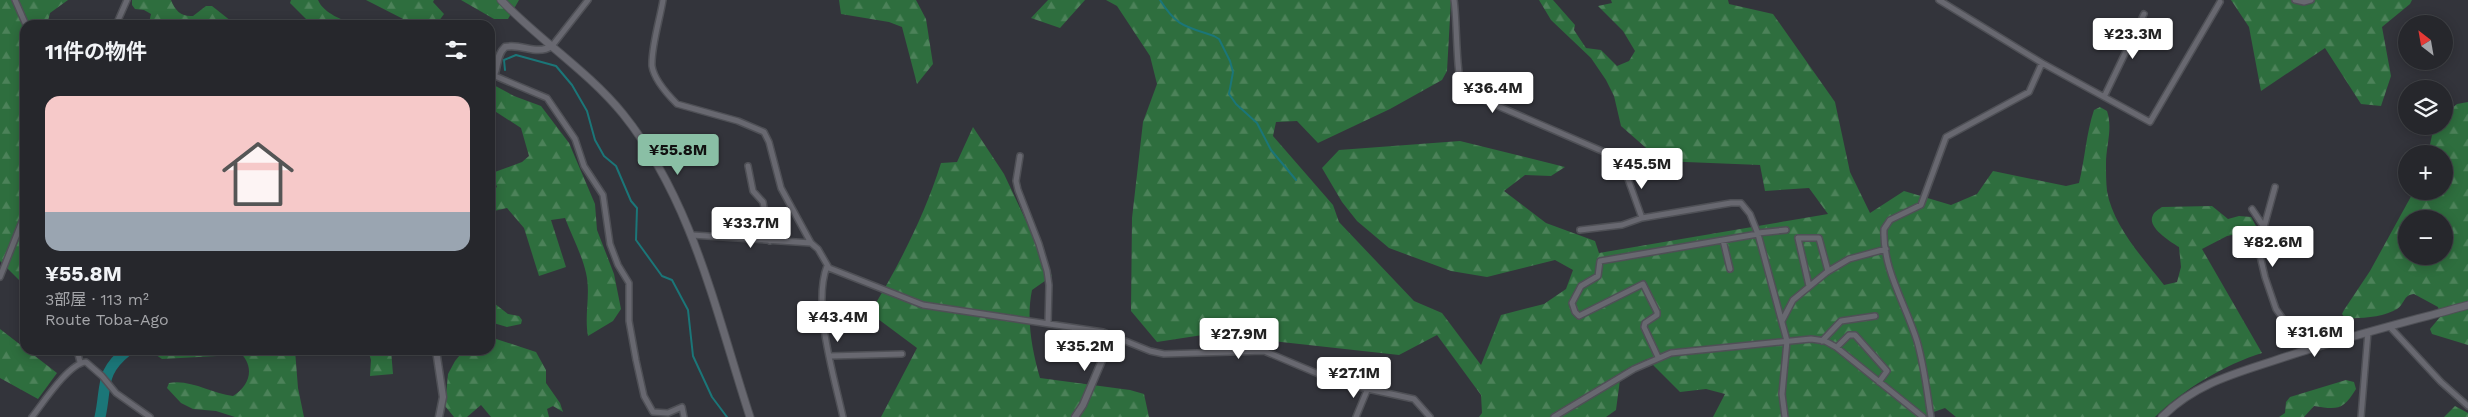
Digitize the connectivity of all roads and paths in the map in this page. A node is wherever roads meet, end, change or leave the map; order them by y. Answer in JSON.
{"nodes":[{"id":1,"x":15,"y":0,"type":"edge"},
{"id":2,"x":127,"y":0,"type":"edge"},
{"id":3,"x":501,"y":0,"type":"edge"},
{"id":4,"x":588,"y":0,"type":"edge"},
{"id":5,"x":663,"y":0,"type":"edge"},
{"id":6,"x":1454,"y":0,"type":"edge"},
{"id":7,"x":1940,"y":0,"type":"edge"},
{"id":8,"x":2295,"y":0,"type":"edge"},
{"id":9,"x":2311,"y":0,"type":"edge"},
{"id":10,"x":2220,"y":2,"type":"dead end"},
{"id":11,"x":2144,"y":14,"type":"dead end"},
{"id":12,"x":24,"y":20,"type":"edge"},
{"id":13,"x":118,"y":20,"type":"edge"},
{"id":14,"x":552,"y":46,"type":"junction"},
{"id":15,"x":2042,"y":63,"type":"junction"},
{"id":16,"x":495,"y":69,"type":"edge"},
{"id":17,"x":495,"y":80,"type":"edge"},
{"id":18,"x":2104,"y":97,"type":"junction"},
{"id":19,"x":1020,"y":156,"type":"dead end"},
{"id":20,"x":748,"y":166,"type":"dead end"},
{"id":21,"x":2275,"y":187,"type":"dead end"},
{"id":22,"x":2252,"y":209,"type":"dead end"},
{"id":23,"x":1642,"y":218,"type":"junction"},
{"id":24,"x":20,"y":227,"type":"edge"},
{"id":25,"x":2264,"y":227,"type":"junction"},
{"id":26,"x":1580,"y":230,"type":"dead end"},
{"id":27,"x":1786,"y":230,"type":"dead end"},
{"id":28,"x":1758,"y":233,"type":"junction"},
{"id":29,"x":692,"y":235,"type":"junction"},
{"id":30,"x":1723,"y":240,"type":"junction"},
{"id":31,"x":770,"y":241,"type":"junction"},
{"id":32,"x":811,"y":243,"type":"junction"},
{"id":33,"x":1886,"y":249,"type":"junction"},
{"id":34,"x":827,"y":266,"type":"junction"},
{"id":35,"x":1730,"y":269,"type":"dead end"},
{"id":36,"x":1828,"y":271,"type":"junction"},
{"id":37,"x":0,"y":277,"type":"edge"},
{"id":38,"x":1809,"y":286,"type":"junction"},
{"id":39,"x":2468,"y":305,"type":"edge"},
{"id":40,"x":1875,"y":316,"type":"dead end"},
{"id":41,"x":1782,"y":321,"type":"junction"},
{"id":42,"x":1048,"y":323,"type":"junction"},
{"id":43,"x":2390,"y":327,"type":"junction"},
{"id":44,"x":2368,"y":332,"type":"junction"},
{"id":45,"x":1112,"y":337,"type":"junction"},
{"id":46,"x":1787,"y":341,"type":"junction"},
{"id":47,"x":1822,"y":341,"type":"junction"},
{"id":48,"x":1837,"y":347,"type":"junction"},
{"id":49,"x":2305,"y":350,"type":"junction"},
{"id":50,"x":902,"y":354,"type":"dead end"},
{"id":51,"x":79,"y":355,"type":"edge"},
{"id":52,"x":437,"y":355,"type":"edge"},
{"id":53,"x":830,"y":356,"type":"junction"},
{"id":54,"x":1658,"y":357,"type":"junction"},
{"id":55,"x":80,"y":362,"type":"junction"},
{"id":56,"x":1879,"y":382,"type":"junction"},
{"id":57,"x":1368,"y":388,"type":"junction"},
{"id":58,"x":2468,"y":406,"type":"edge"},
{"id":59,"x":32,"y":417,"type":"edge"},
{"id":60,"x":150,"y":417,"type":"edge"},
{"id":61,"x":439,"y":417,"type":"edge"},
{"id":62,"x":684,"y":417,"type":"edge"},
{"id":63,"x":750,"y":417,"type":"edge"},
{"id":64,"x":842,"y":417,"type":"edge"},
{"id":65,"x":1075,"y":417,"type":"edge"},
{"id":66,"x":1356,"y":417,"type":"edge"},
{"id":67,"x":1430,"y":417,"type":"edge"},
{"id":68,"x":1554,"y":417,"type":"edge"},
{"id":69,"x":1786,"y":417,"type":"edge"},
{"id":70,"x":1922,"y":417,"type":"edge"},
{"id":71,"x":1931,"y":417,"type":"edge"},
{"id":72,"x":2162,"y":417,"type":"edge"},
{"id":73,"x":2361,"y":417,"type":"edge"}],
"edges":[{"from":1,"to":12,"type":"street"},
{"from":2,"to":13,"type":"street"},
{"from":3,"to":14,"type":"main road"},
{"from":4,"to":14,"type":"street"},
{"from":5,"to":32,"type":"street"},
{"from":6,"to":23,"type":"street"},
{"from":7,"to":15,"type":"street"},
{"from":8,"to":9,"type":"street"},
{"from":10,"to":18,"type":"street"},
{"from":11,"to":18,"type":"street"},
{"from":14,"to":16,"type":"street"},
{"from":14,"to":29,"type":"main road"},
{"from":15,"to":18,"type":"street"},
{"from":15,"to":33,"type":"street"},
{"from":17,"to":62,"type":"street"},
{"from":19,"to":42,"type":"street"},
{"from":20,"to":31,"type":"street"},
{"from":21,"to":25,"type":"street"},
{"from":22,"to":25,"type":"street"},
{"from":23,"to":26,"type":"street"},
{"from":23,"to":28,"type":"street"},
{"from":24,"to":37,"type":"street"},
{"from":25,"to":49,"type":"street"},
{"from":27,"to":28,"type":"street"},
{"from":28,"to":30,"type":"street"},
{"from":28,"to":41,"type":"street"},
{"from":29,"to":31,"type":"street"},
{"from":29,"to":63,"type":"main road"},
{"from":30,"to":35,"type":"street"},
{"from":30,"to":54,"type":"street"},
{"from":31,"to":32,"type":"street"},
{"from":32,"to":34,"type":"street"},
{"from":33,"to":36,"type":"street"},
{"from":33,"to":71,"type":"street"},
{"from":34,"to":42,"type":"street"},
{"from":34,"to":53,"type":"street"},
{"from":36,"to":38,"type":"street"},
{"from":36,"to":38,"type":"street"},
{"from":38,"to":41,"type":"street"},
{"from":39,"to":43,"type":"main road"},
{"from":40,"to":47,"type":"street"},
{"from":41,"to":46,"type":"street"},
{"from":42,"to":45,"type":"street"},
{"from":43,"to":44,"type":"main road"},
{"from":43,"to":58,"type":"street"},
{"from":44,"to":49,"type":"main road"},
{"from":44,"to":73,"type":"street"},
{"from":45,"to":57,"type":"street"},
{"from":45,"to":65,"type":"street"},
{"from":46,"to":47,"type":"street"},
{"from":46,"to":54,"type":"street"},
{"from":46,"to":69,"type":"street"},
{"from":47,"to":48,"type":"street"},
{"from":48,"to":56,"type":"street"},
{"from":48,"to":56,"type":"street"},
{"from":49,"to":72,"type":"main road"},
{"from":50,"to":53,"type":"street"},
{"from":51,"to":55,"type":"street"},
{"from":52,"to":61,"type":"street"},
{"from":53,"to":64,"type":"street"},
{"from":54,"to":68,"type":"street"},
{"from":55,"to":59,"type":"street"},
{"from":55,"to":60,"type":"street"},
{"from":56,"to":70,"type":"street"},
{"from":57,"to":66,"type":"street"},
{"from":57,"to":67,"type":"street"}]}
